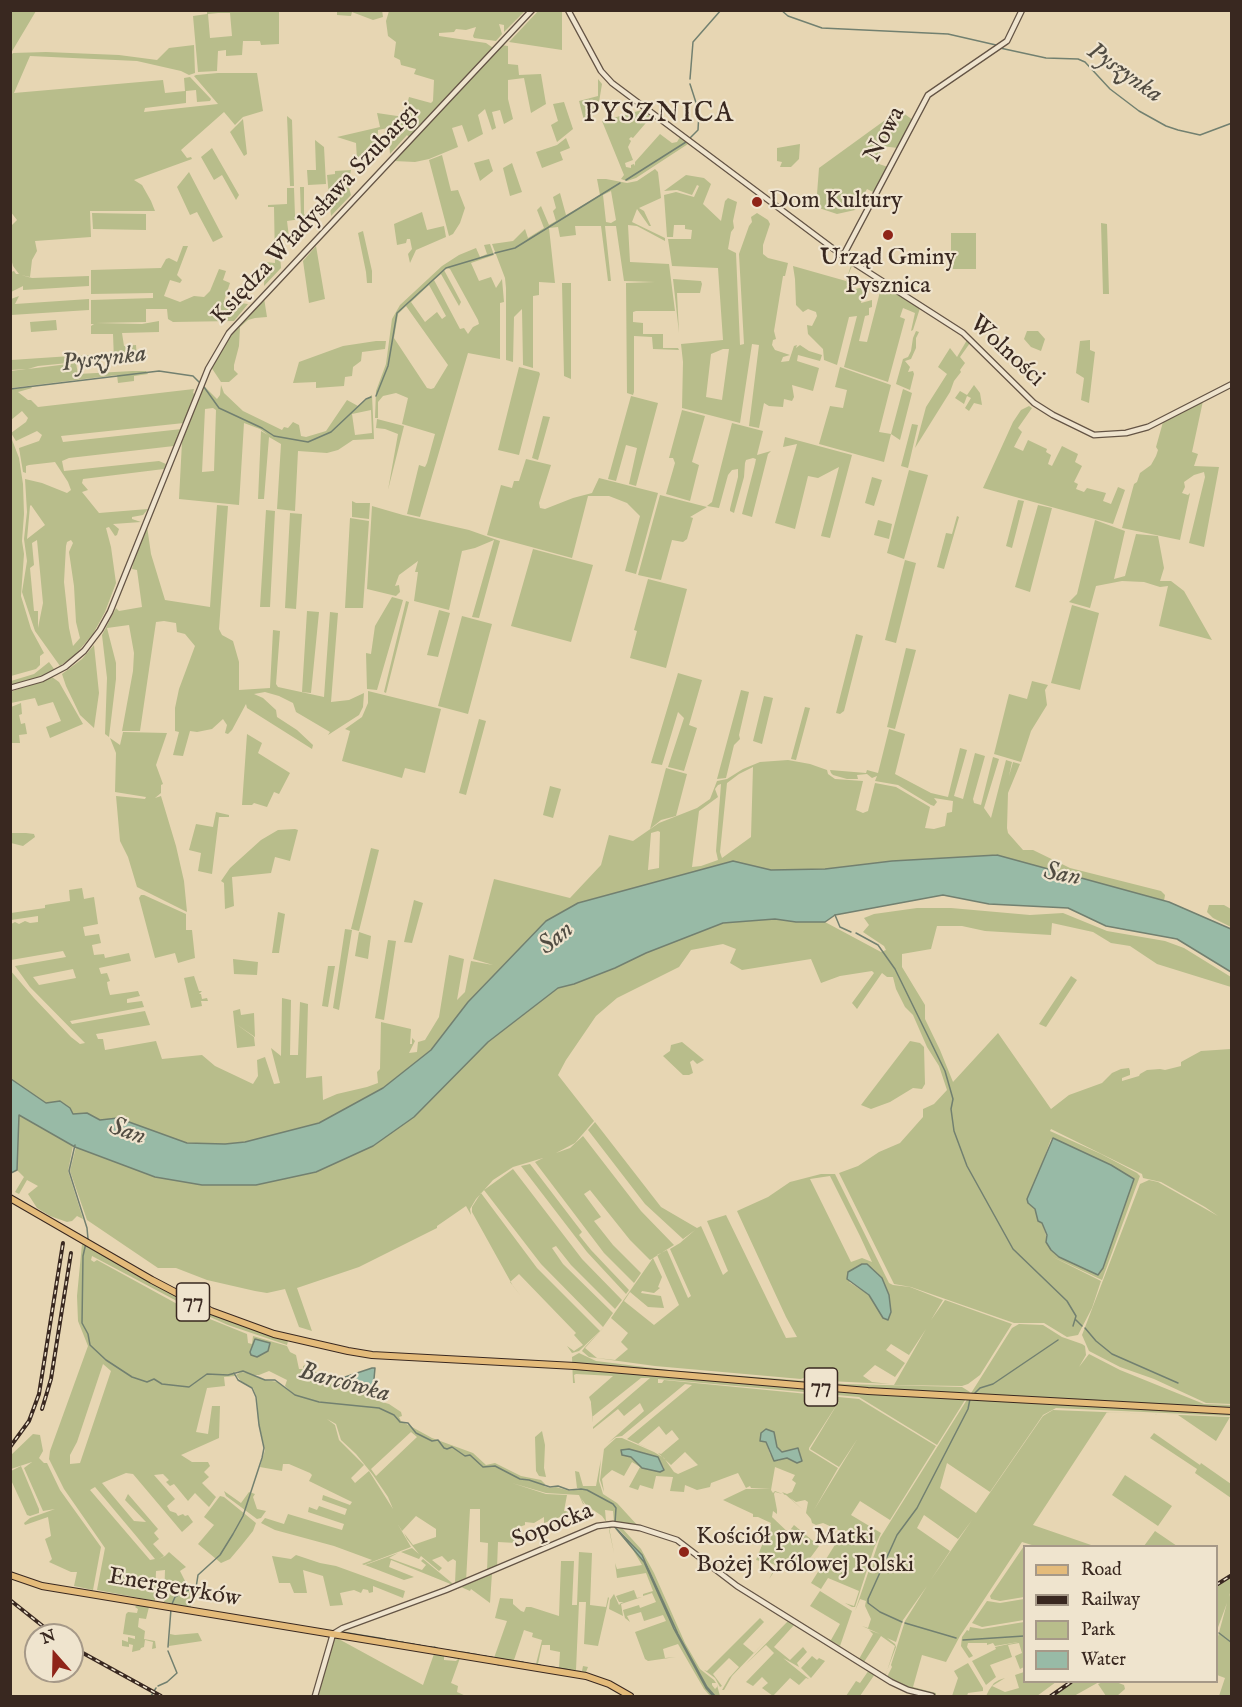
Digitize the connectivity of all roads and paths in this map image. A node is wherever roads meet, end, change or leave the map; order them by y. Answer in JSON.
{"nodes":[{"id":1,"x":532,"y":10,"type":"edge"},
{"id":2,"x":568,"y":10,"type":"edge"},
{"id":3,"x":1022,"y":10,"type":"edge"},
{"id":4,"x":843,"y":256,"type":"junction"},
{"id":5,"x":1232,"y":384,"type":"edge"},
{"id":6,"x":10,"y":688,"type":"edge"},
{"id":7,"x":10,"y":1198,"type":"edge"},
{"id":8,"x":1232,"y":1411,"type":"edge"},
{"id":9,"x":10,"y":1575,"type":"edge"},
{"id":10,"x":333,"y":1634,"type":"junction"},
{"id":11,"x":315,"y":1696,"type":"edge"},
{"id":12,"x":630,"y":1696,"type":"edge"},
{"id":13,"x":932,"y":1696,"type":"edge"}],
"edges":[{"from":1,"to":6,"type":"street","name":"Księdza Władysława Szubargi"},
{"from":2,"to":4,"type":"street","name":"Wolności"},
{"from":3,"to":4,"type":"street","name":"Nowa"},
{"from":4,"to":5,"type":"street","name":"Wolności"},
{"from":7,"to":8,"type":"main road","number":"77"},
{"from":9,"to":10,"type":"main road","name":"Energetyków"},
{"from":10,"to":11,"type":"street"},
{"from":10,"to":12,"type":"main road","name":"Energetyków"},
{"from":10,"to":13,"type":"street","name":"Sopocka"}]}
